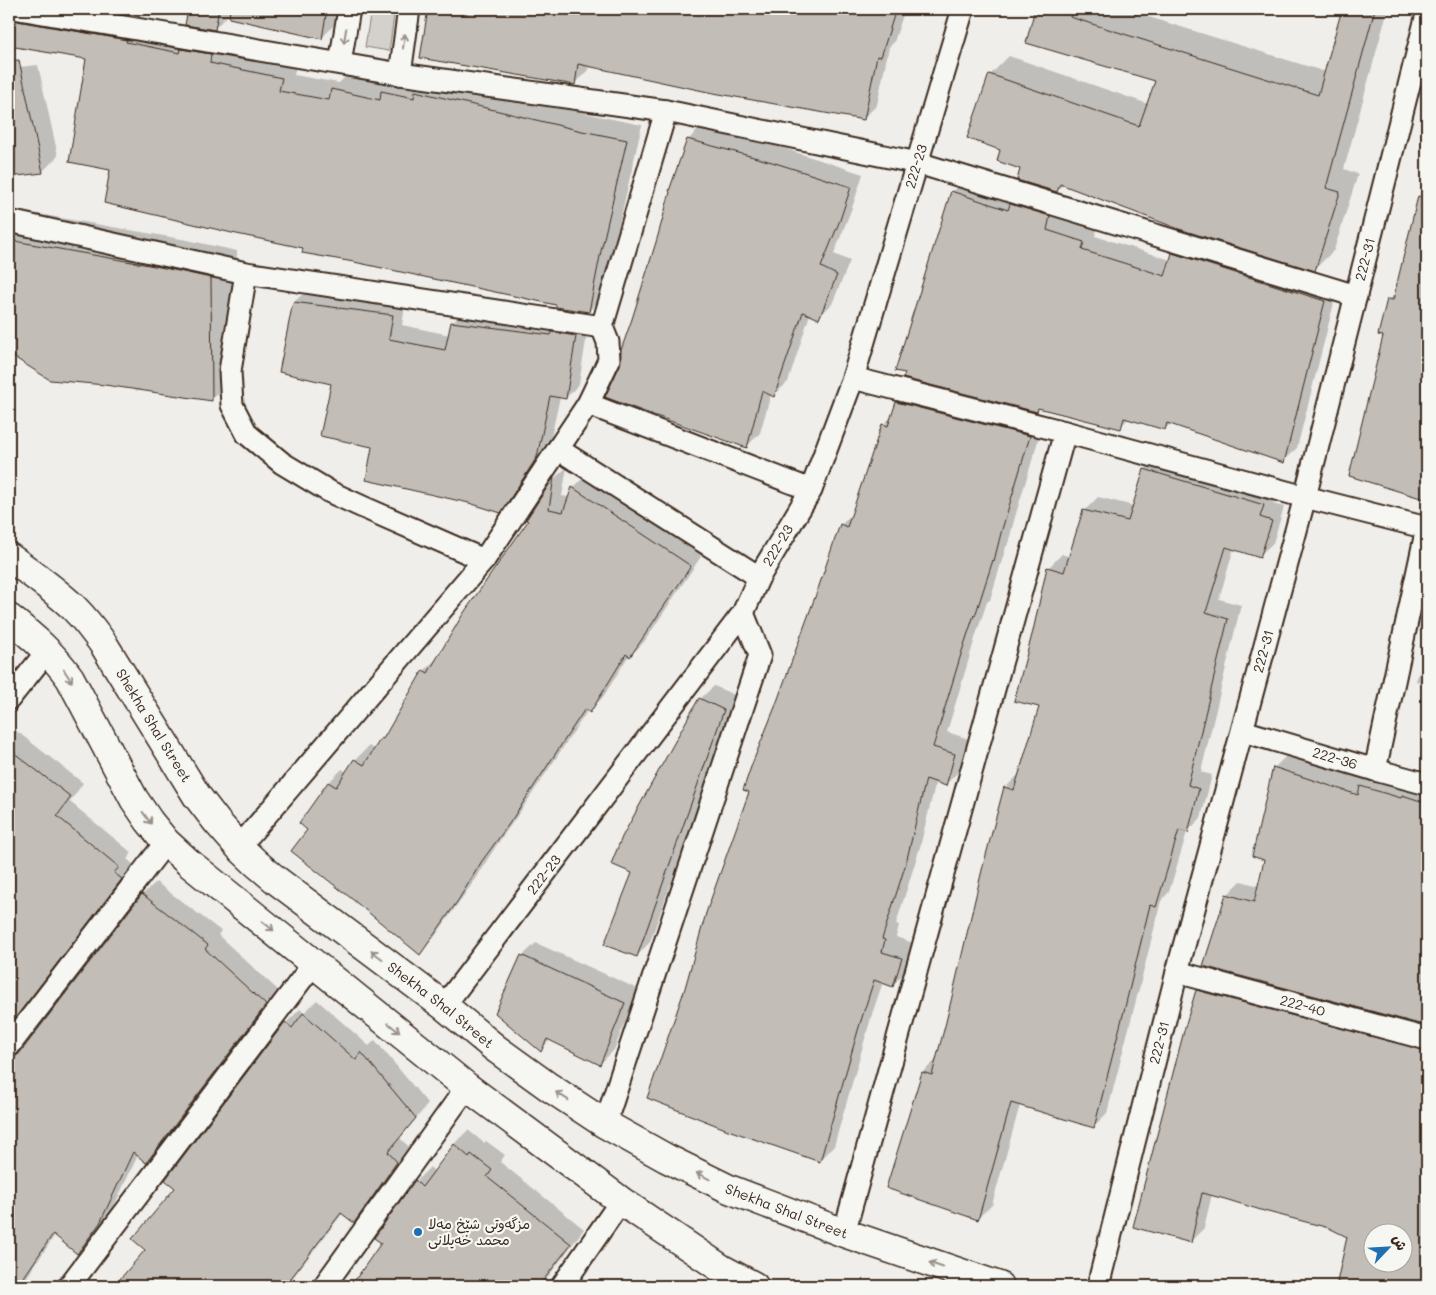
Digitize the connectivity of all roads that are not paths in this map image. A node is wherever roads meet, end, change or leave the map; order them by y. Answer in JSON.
{"nodes":[{"id":1,"x":19,"y":9,"type":"edge"},
{"id":2,"x":349,"y":9,"type":"edge"},
{"id":3,"x":409,"y":9,"type":"edge"},
{"id":4,"x":962,"y":9,"type":"edge"},
{"id":5,"x":1427,"y":14,"type":"edge"},
{"id":6,"x":340,"y":63,"type":"junction"},
{"id":7,"x":400,"y":74,"type":"junction"},
{"id":8,"x":666,"y":112,"type":"junction"},
{"id":9,"x":918,"y":163,"type":"junction"},
{"id":10,"x":9,"y":221,"type":"edge"},
{"id":11,"x":246,"y":273,"type":"junction"},
{"id":12,"x":1356,"y":296,"type":"junction"},
{"id":13,"x":602,"y":327,"type":"junction"},
{"id":14,"x":853,"y":378,"type":"junction"},
{"id":15,"x":588,"y":404,"type":"junction"},
{"id":16,"x":1066,"y":432,"type":"junction"},
{"id":17,"x":558,"y":449,"type":"junction"},
{"id":18,"x":811,"y":490,"type":"junction"},
{"id":19,"x":1304,"y":497,"type":"junction"},
{"id":20,"x":1427,"y":528,"type":"edge"},
{"id":21,"x":9,"y":557,"type":"edge"},
{"id":22,"x":484,"y":560,"type":"junction"},
{"id":23,"x":759,"y":578,"type":"junction"},
{"id":24,"x":743,"y":613,"type":"junction"},
{"id":25,"x":9,"y":618,"type":"edge"},
{"id":26,"x":48,"y":650,"type":"junction"},
{"id":27,"x":9,"y":698,"type":"edge"},
{"id":28,"x":1243,"y":730,"type":"junction"},
{"id":29,"x":1375,"y":770,"type":"junction"},
{"id":30,"x":1427,"y":784,"type":"edge"},
{"id":31,"x":166,"y":842,"type":"junction"},
{"id":32,"x":239,"y":846,"type":"junction"},
{"id":33,"x":314,"y":963,"type":"junction"},
{"id":34,"x":1177,"y":972,"type":"junction"},
{"id":35,"x":444,"y":1006,"type":"junction"},
{"id":36,"x":1427,"y":1039,"type":"edge"},
{"id":37,"x":9,"y":1046,"type":"edge"},
{"id":38,"x":468,"y":1087,"type":"junction"},
{"id":39,"x":605,"y":1124,"type":"junction"},
{"id":40,"x":621,"y":1201,"type":"junction"},
{"id":41,"x":844,"y":1233,"type":"junction"},
{"id":42,"x":69,"y":1286,"type":"edge"},
{"id":43,"x":324,"y":1286,"type":"edge"},
{"id":44,"x":562,"y":1286,"type":"edge"},
{"id":45,"x":754,"y":1286,"type":"edge"},
{"id":46,"x":999,"y":1286,"type":"edge"},
{"id":47,"x":1098,"y":1286,"type":"edge"}],
"edges":[{"from":1,"to":6,"type":"street"},
{"from":2,"to":6,"type":"street","one_way":true},
{"from":7,"to":3,"type":"street","one_way":true},
{"from":4,"to":9,"type":"street","name":"222-23"},
{"from":5,"to":12,"type":"street","name":"222-31"},
{"from":6,"to":7,"type":"street"},
{"from":7,"to":8,"type":"street"},
{"from":8,"to":9,"type":"street"},
{"from":8,"to":13,"type":"street"},
{"from":9,"to":12,"type":"street"},
{"from":9,"to":14,"type":"street","name":"222-23"},
{"from":10,"to":11,"type":"street"},
{"from":11,"to":13,"type":"street"},
{"from":11,"to":22,"type":"street"},
{"from":12,"to":19,"type":"street","name":"222-31"},
{"from":13,"to":15,"type":"street"},
{"from":14,"to":16,"type":"street"},
{"from":14,"to":18,"type":"street","name":"222-23"},
{"from":15,"to":17,"type":"street"},
{"from":15,"to":18,"type":"street"},
{"from":16,"to":19,"type":"street"},
{"from":16,"to":41,"type":"street"},
{"from":17,"to":22,"type":"street"},
{"from":17,"to":23,"type":"street"},
{"from":18,"to":23,"type":"street","name":"222-23"},
{"from":19,"to":20,"type":"street"},
{"from":19,"to":28,"type":"street","name":"222-31"},
{"from":20,"to":29,"type":"street"},
{"from":21,"to":32,"type":"street","name":"Shekha Shal Street"},
{"from":22,"to":32,"type":"street"},
{"from":23,"to":24,"type":"street","name":"222-23"},
{"from":24,"to":35,"type":"street","name":"222-23"},
{"from":24,"to":39,"type":"street"},
{"from":25,"to":26,"type":"street"},
{"from":26,"to":27,"type":"street"},
{"from":26,"to":31,"type":"street","one_way":true},
{"from":28,"to":29,"type":"street","name":"222-36"},
{"from":28,"to":34,"type":"street","name":"222-31"},
{"from":29,"to":30,"type":"street","name":"222-36"},
{"from":31,"to":33,"type":"street","one_way":true},
{"from":31,"to":37,"type":"street"},
{"from":35,"to":32,"type":"street","name":"Shekha Shal Street","one_way":true},
{"from":33,"to":38,"type":"street","one_way":true},
{"from":33,"to":42,"type":"street"},
{"from":34,"to":36,"type":"street","name":"222-40"},
{"from":34,"to":47,"type":"street","name":"222-31"},
{"from":39,"to":35,"type":"street","name":"Shekha Shal Street","one_way":true},
{"from":38,"to":40,"type":"street"},
{"from":38,"to":43,"type":"street"},
{"from":41,"to":39,"type":"street","name":"Shekha Shal Street","one_way":true},
{"from":40,"to":44,"type":"street"},
{"from":40,"to":45,"type":"street"},
{"from":46,"to":41,"type":"street","name":"Shekha Shal Street","one_way":true}]}
